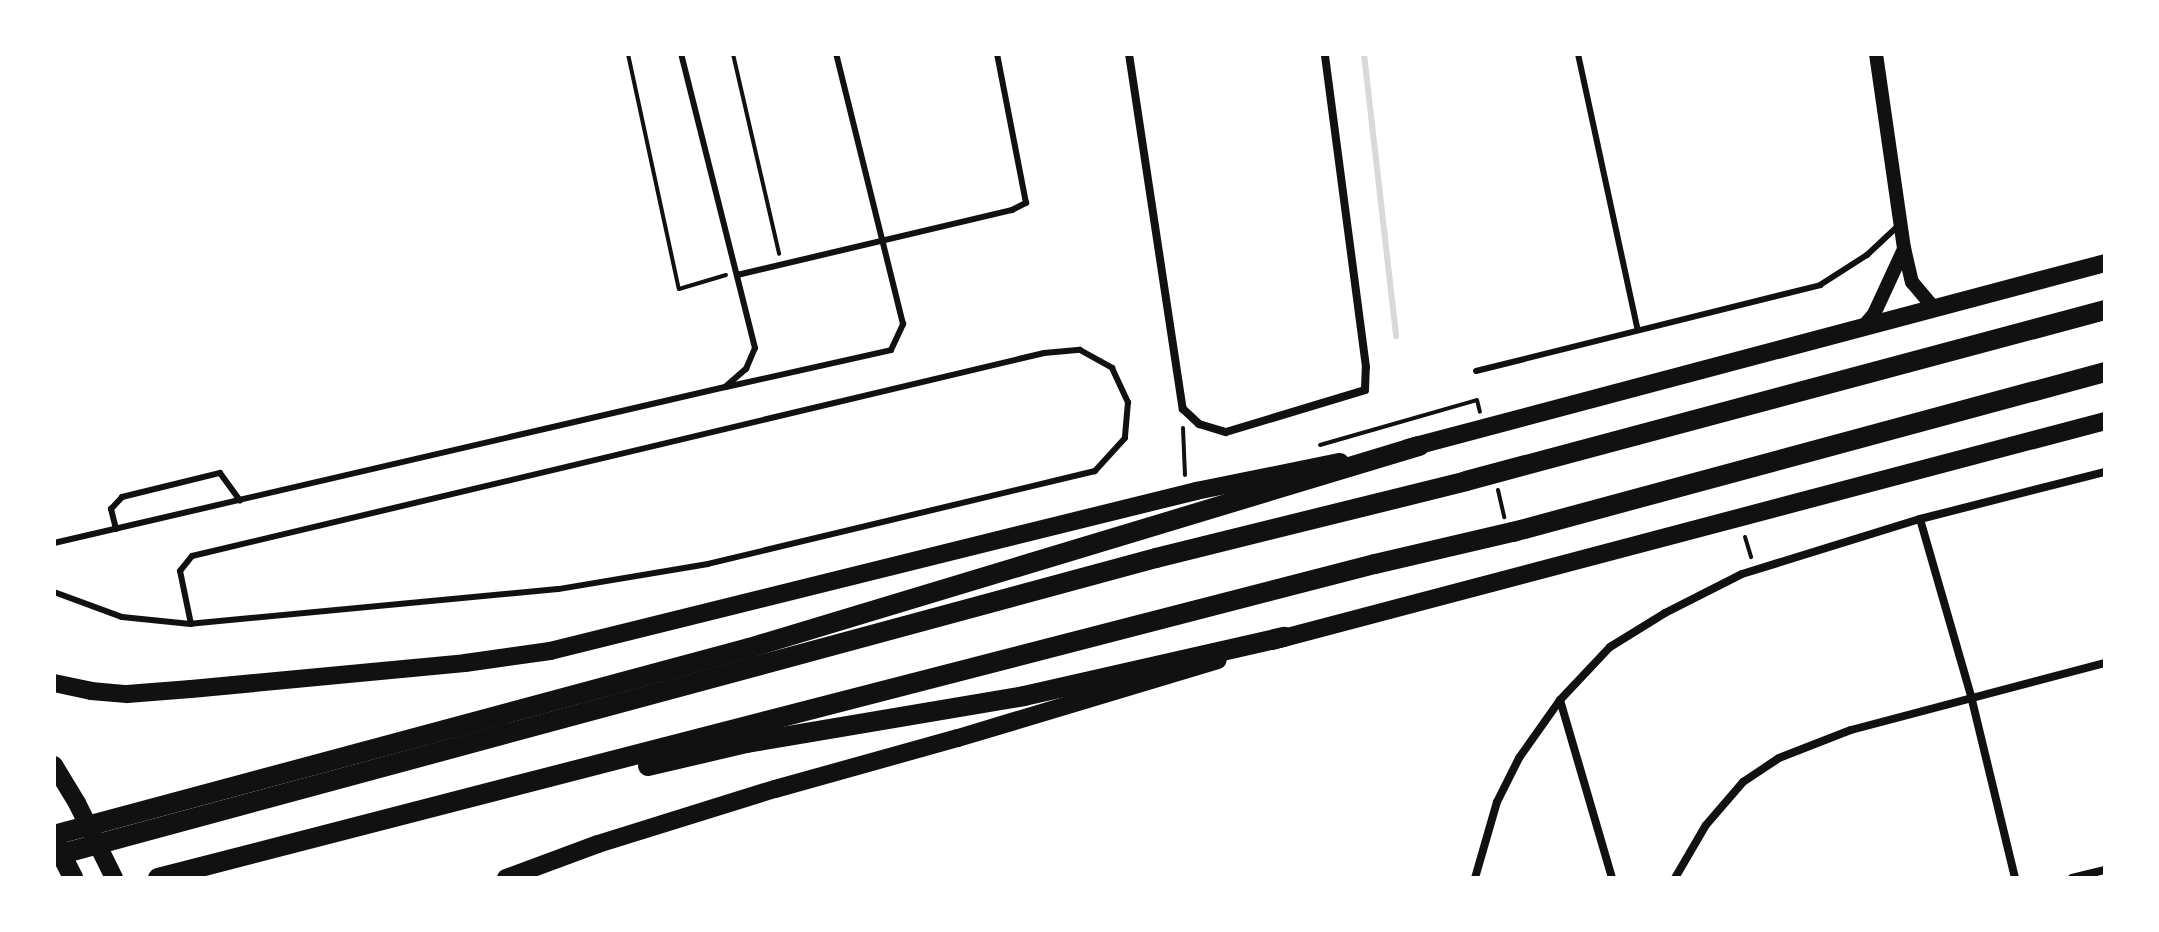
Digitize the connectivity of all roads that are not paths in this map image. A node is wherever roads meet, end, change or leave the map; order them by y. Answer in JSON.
{"nodes":[{"id":1,"x":681,"y":54,"type":"edge"},
{"id":2,"x":836,"y":54,"type":"edge"},
{"id":3,"x":997,"y":54,"type":"edge"},
{"id":4,"x":1129,"y":54,"type":"edge"},
{"id":5,"x":1325,"y":54,"type":"edge"},
{"id":6,"x":1578,"y":54,"type":"edge"},
{"id":7,"x":1876,"y":54,"type":"edge"},
{"id":8,"x":1900,"y":224,"type":"junction"},
{"id":9,"x":881,"y":242,"type":"junction"},
{"id":10,"x":1904,"y":248,"type":"junction"},
{"id":11,"x":2105,"y":263,"type":"edge"},
{"id":12,"x":737,"y":275,"type":"junction"},
{"id":13,"x":1935,"y":309,"type":"junction"},
{"id":14,"x":2105,"y":310,"type":"edge"},
{"id":15,"x":1637,"y":328,"type":"junction"},
{"id":16,"x":1862,"y":328,"type":"junction"},
{"id":17,"x":1476,"y":371,"type":"dead end"},
{"id":18,"x":2105,"y":372,"type":"edge"},
{"id":19,"x":725,"y":387,"type":"junction"},
{"id":20,"x":2105,"y":421,"type":"edge"},
{"id":21,"x":1419,"y":446,"type":"junction"},
{"id":22,"x":2105,"y":472,"type":"edge"},
{"id":23,"x":240,"y":501,"type":"junction"},
{"id":24,"x":1920,"y":519,"type":"junction"},
{"id":25,"x":116,"y":529,"type":"junction"},
{"id":26,"x":54,"y":543,"type":"edge"},
{"id":27,"x":54,"y":592,"type":"edge"},
{"id":28,"x":191,"y":624,"type":"junction"},
{"id":29,"x":1284,"y":637,"type":"junction"},
{"id":30,"x":2105,"y":663,"type":"edge"},
{"id":31,"x":54,"y":683,"type":"edge"},
{"id":32,"x":1971,"y":696,"type":"junction"},
{"id":33,"x":1560,"y":700,"type":"junction"},
{"id":34,"x":57,"y":770,"type":"edge"},
{"id":35,"x":525,"y":784,"type":"junction"},
{"id":36,"x":54,"y":837,"type":"edge"},
{"id":37,"x":54,"y":856,"type":"edge"},
{"id":38,"x":199,"y":869,"type":"junction"},
{"id":39,"x":2105,"y":870,"type":"edge"},
{"id":40,"x":73,"y":878,"type":"edge"},
{"id":41,"x":114,"y":878,"type":"edge"},
{"id":42,"x":158,"y":878,"type":"edge"},
{"id":43,"x":170,"y":878,"type":"edge"},
{"id":44,"x":506,"y":878,"type":"edge"},
{"id":45,"x":1475,"y":878,"type":"edge"},
{"id":46,"x":1612,"y":878,"type":"edge"},
{"id":47,"x":1675,"y":878,"type":"edge"},
{"id":48,"x":2015,"y":878,"type":"edge"},
{"id":49,"x":2072,"y":878,"type":"edge"}],
"edges":[{"from":1,"to":12,"type":"lane"},
{"from":2,"to":9,"type":"lane"},
{"from":3,"to":9,"type":"lane"},
{"from":4,"to":5,"type":"street"},
{"from":6,"to":15,"type":"lane"},
{"from":7,"to":8,"type":"street"},
{"from":8,"to":10,"type":"street"},
{"from":8,"to":15,"type":"lane"},
{"from":9,"to":12,"type":"lane"},
{"from":9,"to":19,"type":"lane"},
{"from":10,"to":13,"type":"street"},
{"from":10,"to":16,"type":"street"},
{"from":11,"to":13,"type":"highway"},
{"from":12,"to":19,"type":"lane"},
{"from":13,"to":16,"type":"highway"},
{"from":14,"to":37,"type":"highway"},
{"from":15,"to":17,"type":"lane"},
{"from":16,"to":21,"type":"highway"},
{"from":18,"to":35,"type":"highway"},
{"from":19,"to":23,"type":"lane"},
{"from":20,"to":29,"type":"highway"},
{"from":21,"to":31,"type":"highway"},
{"from":21,"to":36,"type":"highway"},
{"from":22,"to":24,"type":"street"},
{"from":23,"to":25,"type":"lane"},
{"from":23,"to":25,"type":"lane"},
{"from":24,"to":32,"type":"street"},
{"from":24,"to":33,"type":"street"},
{"from":25,"to":26,"type":"lane"},
{"from":27,"to":28,"type":"lane"},
{"from":28,"to":28,"type":"lane"},
{"from":29,"to":35,"type":"highway"},
{"from":29,"to":44,"type":"highway"},
{"from":30,"to":32,"type":"street"},
{"from":32,"to":47,"type":"street"},
{"from":32,"to":48,"type":"street"},
{"from":33,"to":45,"type":"street"},
{"from":33,"to":46,"type":"street"},
{"from":34,"to":41,"type":"highway"},
{"from":35,"to":38,"type":"highway"},
{"from":36,"to":40,"type":"highway"},
{"from":38,"to":42,"type":"highway"},
{"from":38,"to":43,"type":"highway"},
{"from":39,"to":49,"type":"street"}]}
